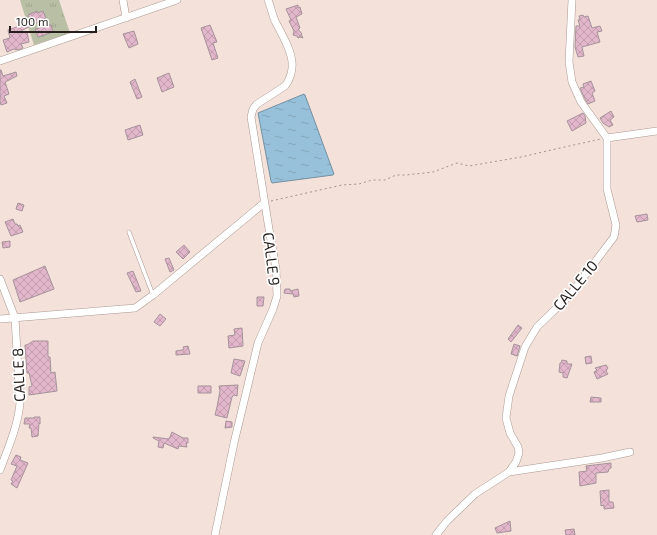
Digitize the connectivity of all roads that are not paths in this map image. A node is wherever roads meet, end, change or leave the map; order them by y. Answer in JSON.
{"nodes":[{"id":1,"x":123,"y":0,"type":"edge"},
{"id":2,"x":176,"y":0,"type":"edge"},
{"id":3,"x":268,"y":0,"type":"edge"},
{"id":4,"x":572,"y":0,"type":"edge"},
{"id":5,"x":126,"y":18,"type":"junction"},
{"id":6,"x":0,"y":60,"type":"edge"},
{"id":7,"x":657,"y":131,"type":"edge"},
{"id":8,"x":607,"y":138,"type":"junction"},
{"id":9,"x":264,"y":203,"type":"junction"},
{"id":10,"x":129,"y":232,"type":"dead end"},
{"id":11,"x":0,"y":279,"type":"edge"},
{"id":12,"x":153,"y":295,"type":"junction"},
{"id":13,"x":15,"y":318,"type":"junction"},
{"id":14,"x":0,"y":319,"type":"edge"},
{"id":15,"x":630,"y":452,"type":"dead end"},
{"id":16,"x":0,"y":470,"type":"edge"},
{"id":17,"x":509,"y":472,"type":"junction"},
{"id":18,"x":215,"y":535,"type":"edge"},
{"id":19,"x":436,"y":535,"type":"edge"}],
"edges":[{"from":1,"to":5,"type":"street"},
{"from":2,"to":5,"type":"street"},
{"from":3,"to":9,"type":"street","name":"CALLE 9"},
{"from":4,"to":8,"type":"street"},
{"from":5,"to":6,"type":"street"},
{"from":7,"to":8,"type":"street"},
{"from":8,"to":17,"type":"street","name":"CALLE 10"},
{"from":9,"to":12,"type":"street"},
{"from":9,"to":18,"type":"street","name":"CALLE 9"},
{"from":10,"to":12,"type":"lane"},
{"from":11,"to":13,"type":"street","name":"CALLE 8"},
{"from":12,"to":13,"type":"street"},
{"from":13,"to":14,"type":"street"},
{"from":13,"to":16,"type":"street","name":"CALLE 8"},
{"from":15,"to":17,"type":"street"},
{"from":17,"to":19,"type":"street"}]}
